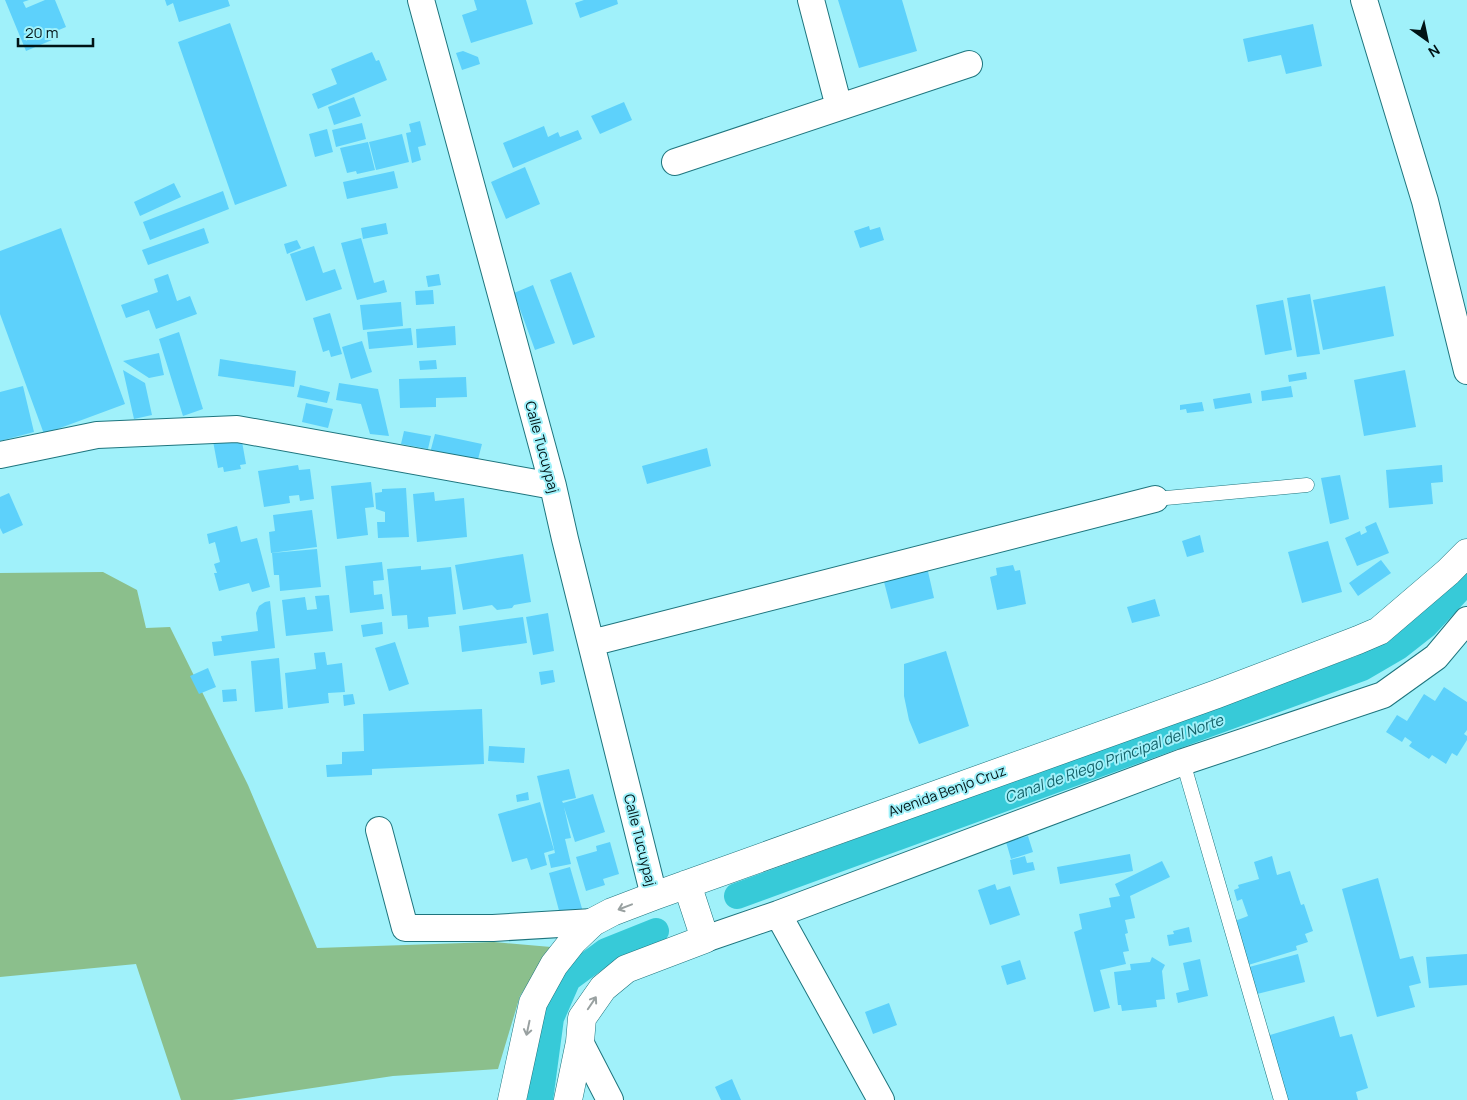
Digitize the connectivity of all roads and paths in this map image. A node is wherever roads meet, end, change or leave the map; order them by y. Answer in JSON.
{"nodes":[{"id":1,"x":421,"y":0,"type":"edge"},
{"id":2,"x":811,"y":0,"type":"edge"},
{"id":3,"x":1364,"y":0,"type":"edge"},
{"id":4,"x":969,"y":64,"type":"dead end"},
{"id":5,"x":839,"y":107,"type":"junction"},
{"id":6,"x":675,"y":162,"type":"dead end"},
{"id":7,"x":1467,"y":371,"type":"edge"},
{"id":8,"x":0,"y":455,"type":"edge"},
{"id":9,"x":1307,"y":484,"type":"dead end"},
{"id":10,"x":553,"y":486,"type":"junction"},
{"id":11,"x":1155,"y":499,"type":"joint"},
{"id":12,"x":1467,"y":553,"type":"edge"},
{"id":13,"x":1467,"y":620,"type":"edge"},
{"id":14,"x":591,"y":643,"type":"junction"},
{"id":15,"x":1183,"y":762,"type":"junction"},
{"id":16,"x":379,"y":830,"type":"dead end"},
{"id":17,"x":687,"y":884,"type":"junction"},
{"id":18,"x":654,"y":896,"type":"junction"},
{"id":19,"x":778,"y":914,"type":"junction"},
{"id":20,"x":593,"y":922,"type":"junction"},
{"id":21,"x":705,"y":939,"type":"junction"},
{"id":22,"x":580,"y":1042,"type":"junction"},
{"id":23,"x":512,"y":1100,"type":"edge"},
{"id":24,"x":568,"y":1100,"type":"edge"},
{"id":25,"x":610,"y":1100,"type":"edge"},
{"id":26,"x":881,"y":1100,"type":"edge"},
{"id":27,"x":1281,"y":1100,"type":"edge"}],
"edges":[{"from":1,"to":10,"type":"street","name":"Calle Tucuypaj"},
{"from":2,"to":5,"type":"street"},
{"from":3,"to":7,"type":"street"},
{"from":4,"to":5,"type":"street"},
{"from":5,"to":6,"type":"street"},
{"from":8,"to":10,"type":"street"},
{"from":9,"to":11,"type":"lane"},
{"from":10,"to":14,"type":"street","name":"Calle Tucuypaj"},
{"from":11,"to":14,"type":"street"},
{"from":12,"to":17,"type":"street","name":"Avenida Benjo Cruz"},
{"from":13,"to":15,"type":"street"},
{"from":14,"to":18,"type":"street","name":"Calle Tucuypaj"},
{"from":15,"to":19,"type":"street"},
{"from":15,"to":27,"type":"lane"},
{"from":16,"to":20,"type":"street"},
{"from":17,"to":18,"type":"street","name":"Avenida Benjo Cruz"},
{"from":17,"to":21,"type":"street"},
{"from":18,"to":20,"type":"street","name":"Avenida Benjo Cruz","one_way":true},
{"from":19,"to":21,"type":"street"},
{"from":19,"to":26,"type":"street"},
{"from":20,"to":23,"type":"street","name":"Avenida Benjo Cruz","one_way":true},
{"from":22,"to":21,"type":"street","one_way":true},
{"from":22,"to":24,"type":"street"},
{"from":22,"to":25,"type":"street"}]}
